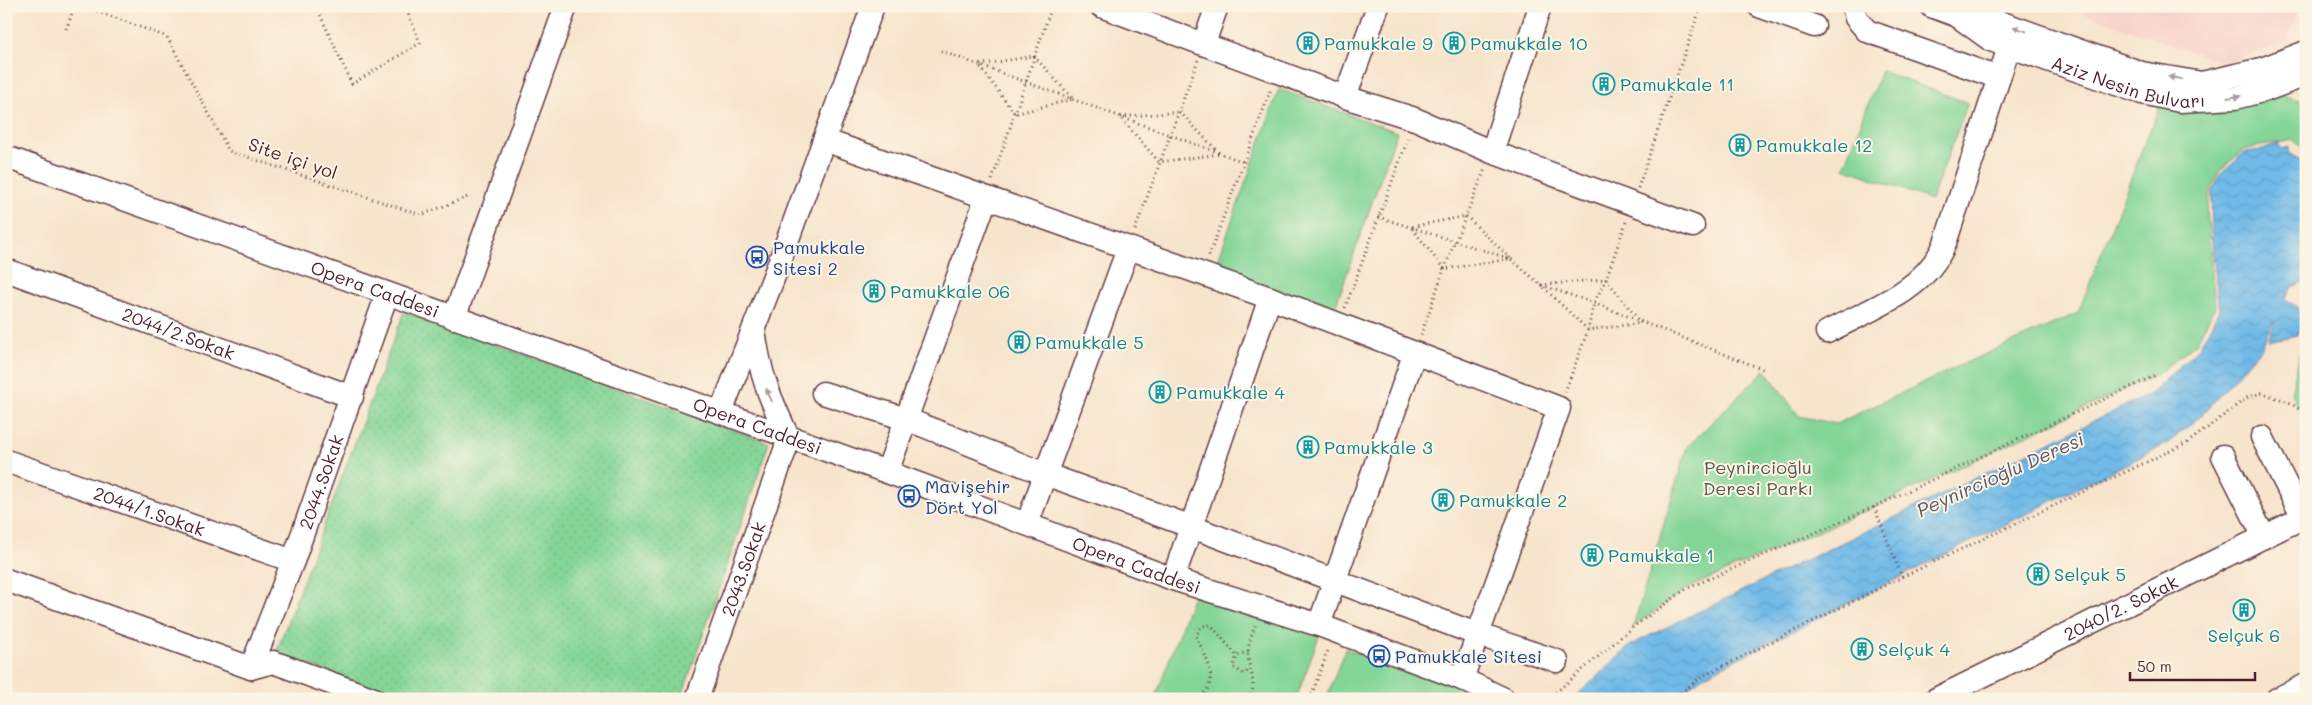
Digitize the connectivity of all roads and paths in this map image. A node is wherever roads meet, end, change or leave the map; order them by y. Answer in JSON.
{"nodes":[{"id":1,"x":75,"y":6,"type":"edge"},
{"id":2,"x":83,"y":6,"type":"edge"},
{"id":3,"x":316,"y":6,"type":"edge"},
{"id":4,"x":405,"y":6,"type":"edge"},
{"id":5,"x":566,"y":6,"type":"edge"},
{"id":6,"x":873,"y":6,"type":"edge"},
{"id":7,"x":1052,"y":6,"type":"edge"},
{"id":8,"x":1101,"y":6,"type":"edge"},
{"id":9,"x":1217,"y":6,"type":"edge"},
{"id":10,"x":1378,"y":6,"type":"edge"},
{"id":11,"x":1540,"y":6,"type":"edge"},
{"id":12,"x":1759,"y":6,"type":"edge"},
{"id":13,"x":1853,"y":6,"type":"edge"},
{"id":14,"x":1947,"y":10,"type":"edge"},
{"id":15,"x":1814,"y":26,"type":"dead end"},
{"id":16,"x":66,"y":28,"type":"dead end"},
{"id":17,"x":1204,"y":43,"type":"junction"},
{"id":18,"x":2009,"y":47,"type":"junction"},
{"id":19,"x":941,"y":51,"type":"dead end"},
{"id":20,"x":2306,"y":52,"type":"edge"},
{"id":21,"x":1034,"y":56,"type":"junction"},
{"id":22,"x":979,"y":65,"type":"junction"},
{"id":23,"x":1278,"y":72,"type":"junction"},
{"id":24,"x":2305,"y":75,"type":"edge"},
{"id":25,"x":1999,"y":78,"type":"junction"},
{"id":26,"x":1024,"y":82,"type":"junction"},
{"id":27,"x":1345,"y":97,"type":"junction"},
{"id":28,"x":1073,"y":99,"type":"junction"},
{"id":29,"x":1180,"y":112,"type":"junction"},
{"id":30,"x":1015,"y":114,"type":"junction"},
{"id":31,"x":1120,"y":117,"type":"junction"},
{"id":32,"x":1415,"y":119,"type":"junction"},
{"id":33,"x":1169,"y":135,"type":"junction"},
{"id":34,"x":824,"y":140,"type":"junction"},
{"id":35,"x":1492,"y":152,"type":"junction"},
{"id":36,"x":1220,"y":154,"type":"junction"},
{"id":37,"x":6,"y":157,"type":"edge"},
{"id":38,"x":1159,"y":162,"type":"junction"},
{"id":39,"x":1244,"y":162,"type":"junction"},
{"id":40,"x":470,"y":196,"type":"dead end"},
{"id":41,"x":986,"y":198,"type":"junction"},
{"id":42,"x":1466,"y":216,"type":"junction"},
{"id":43,"x":1378,"y":217,"type":"junction"},
{"id":44,"x":1693,"y":226,"type":"dead end"},
{"id":45,"x":1411,"y":227,"type":"junction"},
{"id":46,"x":1457,"y":242,"type":"junction"},
{"id":47,"x":1128,"y":249,"type":"junction"},
{"id":48,"x":1511,"y":259,"type":"junction"},
{"id":49,"x":1444,"y":269,"type":"junction"},
{"id":50,"x":6,"y":270,"type":"edge"},
{"id":51,"x":1202,"y":275,"type":"junction"},
{"id":52,"x":1541,"y":285,"type":"junction"},
{"id":53,"x":386,"y":294,"type":"junction"},
{"id":54,"x":1270,"y":298,"type":"junction"},
{"id":55,"x":454,"y":318,"type":"junction"},
{"id":56,"x":1641,"y":323,"type":"junction"},
{"id":57,"x":1339,"y":325,"type":"junction"},
{"id":58,"x":754,"y":327,"type":"junction"},
{"id":59,"x":1827,"y":332,"type":"dead end"},
{"id":60,"x":1414,"y":355,"type":"junction"},
{"id":61,"x":1765,"y":370,"type":"dead end"},
{"id":62,"x":2156,"y":375,"type":"dead end"},
{"id":63,"x":823,"y":393,"type":"dead end"},
{"id":64,"x":352,"y":397,"type":"junction"},
{"id":65,"x":721,"y":412,"type":"junction"},
{"id":66,"x":2306,"y":414,"type":"edge"},
{"id":67,"x":906,"y":419,"type":"junction"},
{"id":68,"x":2262,"y":437,"type":"dead end"},
{"id":69,"x":789,"y":439,"type":"junction"},
{"id":70,"x":2223,"y":456,"type":"dead end"},
{"id":71,"x":6,"y":461,"type":"edge"},
{"id":72,"x":887,"y":472,"type":"junction"},
{"id":73,"x":1045,"y":474,"type":"junction"},
{"id":74,"x":1874,"y":507,"type":"junction"},
{"id":75,"x":2304,"y":521,"type":"edge"},
{"id":76,"x":1027,"y":524,"type":"junction"},
{"id":77,"x":1192,"y":527,"type":"junction"},
{"id":78,"x":2264,"y":537,"type":"junction"},
{"id":79,"x":293,"y":561,"type":"junction"},
{"id":80,"x":1902,"y":577,"type":"junction"},
{"id":81,"x":1173,"y":579,"type":"junction"},
{"id":82,"x":6,"y":580,"type":"edge"},
{"id":83,"x":1335,"y":580,"type":"junction"},
{"id":84,"x":1261,"y":607,"type":"junction"},
{"id":85,"x":1327,"y":629,"type":"junction"},
{"id":86,"x":1479,"y":635,"type":"junction"},
{"id":87,"x":1248,"y":650,"type":"junction"},
{"id":88,"x":1237,"y":656,"type":"junction"},
{"id":89,"x":1557,"y":661,"type":"dead end"},
{"id":90,"x":251,"y":668,"type":"junction"},
{"id":91,"x":1250,"y":670,"type":"junction"},
{"id":92,"x":1462,"y":679,"type":"junction"},
{"id":93,"x":2306,"y":685,"type":"edge"},
{"id":94,"x":374,"y":699,"type":"edge"},
{"id":95,"x":697,"y":699,"type":"edge"},
{"id":96,"x":1196,"y":699,"type":"edge"},
{"id":97,"x":1248,"y":699,"type":"edge"},
{"id":98,"x":1310,"y":699,"type":"edge"},
{"id":99,"x":1504,"y":699,"type":"edge"},
{"id":100,"x":1548,"y":699,"type":"edge"},
{"id":101,"x":1673,"y":699,"type":"edge"},
{"id":102,"x":1936,"y":699,"type":"edge"},
{"id":103,"x":2277,"y":699,"type":"edge"}],
"edges":[{"from":1,"to":16,"type":"path"},
{"from":2,"to":40,"type":"path","name":"Site içi yol"},
{"from":3,"to":4,"type":"path"},
{"from":5,"to":55,"type":"street"},
{"from":6,"to":34,"type":"street"},
{"from":7,"to":21,"type":"path"},
{"from":8,"to":17,"type":"street"},
{"from":9,"to":17,"type":"street"},
{"from":10,"to":27,"type":"street"},
{"from":11,"to":35,"type":"street"},
{"from":12,"to":15,"type":"street"},
{"from":13,"to":25,"type":"street"},
{"from":14,"to":18,"type":"street","name":"Aziz Nesin Bulvarı"},
{"from":20,"to":14,"type":"street","name":"Aziz Nesin Bulvarı","one_way":true},
{"from":17,"to":23,"type":"street"},
{"from":17,"to":29,"type":"path"},
{"from":18,"to":24,"type":"street","name":"Aziz Nesin Bulvarı","one_way":true},
{"from":18,"to":25,"type":"street"},
{"from":19,"to":22,"type":"path"},
{"from":21,"to":22,"type":"path"},
{"from":21,"to":26,"type":"path"},
{"from":21,"to":28,"type":"path"},
{"from":22,"to":26,"type":"path"},
{"from":22,"to":30,"type":"path"},
{"from":23,"to":27,"type":"street"},
{"from":23,"to":39,"type":"path"},
{"from":25,"to":59,"type":"street"},
{"from":26,"to":28,"type":"path"},
{"from":26,"to":30,"type":"path"},
{"from":27,"to":32,"type":"street"},
{"from":28,"to":30,"type":"path"},
{"from":28,"to":31,"type":"path"},
{"from":29,"to":31,"type":"path"},
{"from":29,"to":33,"type":"path"},
{"from":29,"to":36,"type":"path"},
{"from":30,"to":41,"type":"path"},
{"from":31,"to":33,"type":"path"},
{"from":31,"to":38,"type":"path"},
{"from":32,"to":35,"type":"street"},
{"from":32,"to":43,"type":"path"},
{"from":33,"to":36,"type":"path"},
{"from":33,"to":38,"type":"path"},
{"from":34,"to":41,"type":"street"},
{"from":34,"to":58,"type":"street"},
{"from":35,"to":42,"type":"path"},
{"from":35,"to":44,"type":"street"},
{"from":36,"to":38,"type":"path"},
{"from":36,"to":39,"type":"path"},
{"from":37,"to":53,"type":"street","name":"Opera Caddesi"},
{"from":38,"to":47,"type":"path"},
{"from":39,"to":51,"type":"path"},
{"from":41,"to":47,"type":"street"},
{"from":41,"to":67,"type":"street"},
{"from":42,"to":45,"type":"path"},
{"from":42,"to":46,"type":"path"},
{"from":42,"to":48,"type":"path"},
{"from":43,"to":45,"type":"path"},
{"from":43,"to":57,"type":"path"},
{"from":45,"to":46,"type":"path"},
{"from":45,"to":49,"type":"path"},
{"from":46,"to":48,"type":"path"},
{"from":46,"to":49,"type":"path"},
{"from":47,"to":51,"type":"street"},
{"from":47,"to":73,"type":"street"},
{"from":48,"to":49,"type":"path"},
{"from":48,"to":52,"type":"path"},
{"from":49,"to":60,"type":"path"},
{"from":50,"to":64,"type":"street","name":"2044/2.Sokak"},
{"from":51,"to":54,"type":"street"},
{"from":52,"to":56,"type":"path"},
{"from":52,"to":56,"type":"path"},
{"from":52,"to":56,"type":"path"},
{"from":53,"to":55,"type":"street","name":"Opera Caddesi"},
{"from":53,"to":64,"type":"street","name":"2044.Sokak"},
{"from":54,"to":57,"type":"street"},
{"from":54,"to":77,"type":"street"},
{"from":55,"to":65,"type":"street","name":"Opera Caddesi"},
{"from":56,"to":61,"type":"path"},
{"from":57,"to":60,"type":"street"},
{"from":58,"to":65,"type":"street"},
{"from":69,"to":58,"type":"street","one_way":true},
{"from":60,"to":83,"type":"street"},
{"from":60,"to":86,"type":"street"},
{"from":62,"to":74,"type":"path"},
{"from":63,"to":67,"type":"street"},
{"from":64,"to":79,"type":"street","name":"2044.Sokak"},
{"from":65,"to":69,"type":"street","name":"Opera Caddesi"},
{"from":66,"to":80,"type":"path"},
{"from":67,"to":72,"type":"street"},
{"from":67,"to":73,"type":"street"},
{"from":68,"to":75,"type":"street"},
{"from":69,"to":72,"type":"street","name":"Opera Caddesi"},
{"from":69,"to":95,"type":"street","name":"2043.Sokak"},
{"from":70,"to":78,"type":"street"},
{"from":71,"to":79,"type":"street","name":"2044/1.Sokak"},
{"from":72,"to":76,"type":"street","name":"Opera Caddesi"},
{"from":73,"to":76,"type":"street"},
{"from":73,"to":77,"type":"street"},
{"from":74,"to":80,"type":"path"},
{"from":74,"to":100,"type":"path"},
{"from":75,"to":78,"type":"street","name":"2040/2. Sokak"},
{"from":76,"to":81,"type":"street","name":"Opera Caddesi"},
{"from":77,"to":81,"type":"street"},
{"from":77,"to":83,"type":"street"},
{"from":78,"to":102,"type":"street","name":"2040/2. Sokak"},
{"from":79,"to":90,"type":"street","name":"2044.Sokak"},
{"from":80,"to":101,"type":"path"},
{"from":81,"to":84,"type":"street","name":"Opera Caddesi"},
{"from":82,"to":90,"type":"street"},
{"from":83,"to":85,"type":"street"},
{"from":83,"to":86,"type":"street"},
{"from":84,"to":85,"type":"street","name":"Opera Caddesi"},
{"from":84,"to":87,"type":"path"},
{"from":85,"to":92,"type":"street","name":"Opera Caddesi"},
{"from":85,"to":98,"type":"path"},
{"from":86,"to":89,"type":"street"},
{"from":86,"to":92,"type":"street"},
{"from":87,"to":88,"type":"path"},
{"from":87,"to":91,"type":"path"},
{"from":88,"to":91,"type":"path"},
{"from":88,"to":96,"type":"path"},
{"from":90,"to":94,"type":"street"},
{"from":91,"to":97,"type":"path"},
{"from":92,"to":99,"type":"street","name":"Opera Caddesi"},
{"from":93,"to":103,"type":"street"}]}
